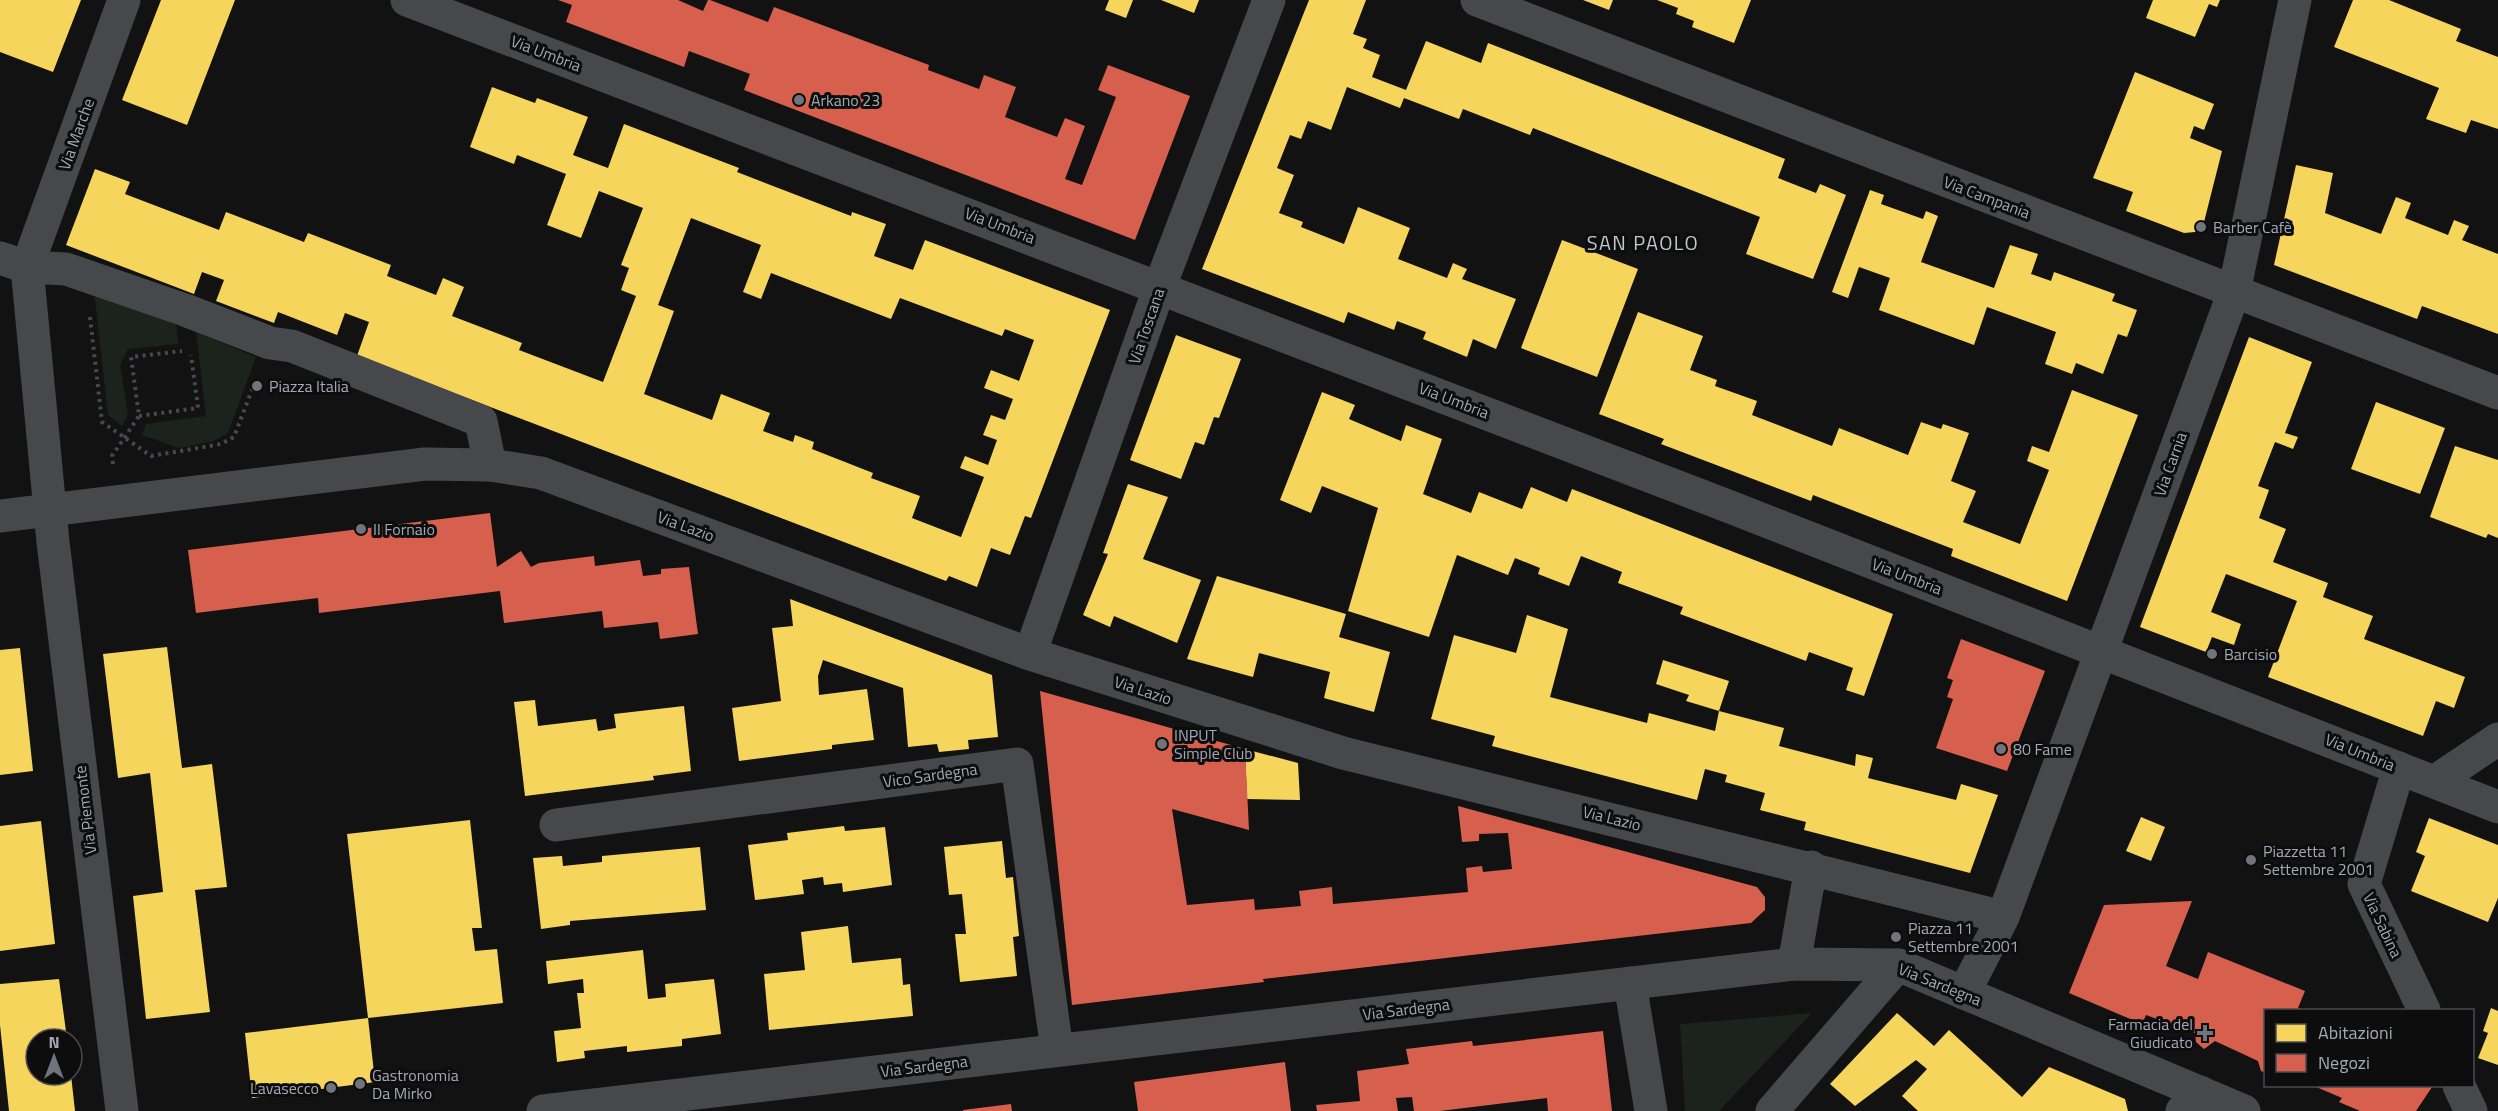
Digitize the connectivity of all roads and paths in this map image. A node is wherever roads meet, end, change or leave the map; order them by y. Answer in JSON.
{"nodes":[{"id":1,"x":124,"y":0,"type":"edge"},
{"id":2,"x":407,"y":0,"type":"edge"},
{"id":3,"x":1269,"y":0,"type":"edge"},
{"id":4,"x":1477,"y":0,"type":"edge"},
{"id":5,"x":2295,"y":0,"type":"edge"},
{"id":6,"x":13,"y":262,"type":"edge"},
{"id":7,"x":85,"y":275,"type":"junction"},
{"id":8,"x":1160,"y":286,"type":"junction"},
{"id":9,"x":2234,"y":292,"type":"junction"},
{"id":10,"x":270,"y":343,"type":"junction"},
{"id":11,"x":2498,"y":393,"type":"edge"},
{"id":12,"x":140,"y":416,"type":"junction"},
{"id":13,"x":124,"y":438,"type":"junction"},
{"id":14,"x":490,"y":465,"type":"junction"},
{"id":15,"x":116,"y":502,"type":"junction"},
{"id":16,"x":50,"y":509,"type":"junction"},
{"id":17,"x":0,"y":516,"type":"edge"},
{"id":18,"x":2101,"y":650,"type":"junction"},
{"id":19,"x":1030,"y":654,"type":"junction"},
{"id":20,"x":2498,"y":740,"type":"edge"},
{"id":21,"x":2399,"y":768,"type":"junction"},
{"id":22,"x":2434,"y":782,"type":"junction"},
{"id":23,"x":2498,"y":807,"type":"edge"},
{"id":24,"x":556,"y":825,"type":"dead end"},
{"id":25,"x":1811,"y":867,"type":"junction"},
{"id":26,"x":2003,"y":917,"type":"junction"},
{"id":27,"x":1794,"y":964,"type":"junction"},
{"id":28,"x":1898,"y":965,"type":"junction"},
{"id":29,"x":1630,"y":983,"type":"junction"},
{"id":30,"x":1964,"y":993,"type":"junction"},
{"id":31,"x":2423,"y":1009,"type":"edge"},
{"id":32,"x":1057,"y":1050,"type":"junction"},
{"id":33,"x":2460,"y":1087,"type":"edge"},
{"id":34,"x":2191,"y":1102,"type":"edge"},
{"id":35,"x":122,"y":1111,"type":"edge"},
{"id":36,"x":543,"y":1111,"type":"edge"},
{"id":37,"x":1651,"y":1111,"type":"edge"},
{"id":38,"x":1772,"y":1111,"type":"edge"},
{"id":39,"x":2244,"y":1111,"type":"edge"},
{"id":40,"x":2472,"y":1111,"type":"edge"}],
"edges":[{"from":1,"to":6,"type":"street","name":"Via Marche"},
{"from":2,"to":8,"type":"street","name":"Via Umbria"},
{"from":3,"to":8,"type":"street","name":"Via Toscana"},
{"from":4,"to":9,"type":"street","name":"Via Campania"},
{"from":5,"to":9,"type":"street","name":"Via Carnia"},
{"from":6,"to":7,"type":"street"},
{"from":6,"to":16,"type":"street"},
{"from":7,"to":10,"type":"street"},
{"from":7,"to":13,"type":"path"},
{"from":8,"to":18,"type":"street","name":"Via Umbria"},
{"from":8,"to":19,"type":"street","name":"Via Toscana"},
{"from":9,"to":11,"type":"street","name":"Via Campania"},
{"from":9,"to":18,"type":"street","name":"Via Carnia"},
{"from":10,"to":13,"type":"path"},
{"from":10,"to":14,"type":"street"},
{"from":12,"to":12,"type":"path"},
{"from":12,"to":13,"type":"path"},
{"from":13,"to":15,"type":"path"},
{"from":14,"to":15,"type":"street"},
{"from":14,"to":19,"type":"street","name":"Via Lazio"},
{"from":15,"to":16,"type":"street"},
{"from":16,"to":17,"type":"street"},
{"from":16,"to":35,"type":"street","name":"Via Piemonte"},
{"from":18,"to":21,"type":"street","name":"Via Umbria"},
{"from":18,"to":26,"type":"street","name":"Via Carnia"},
{"from":19,"to":25,"type":"street","name":"Via Lazio"},
{"from":20,"to":22,"type":"street"},
{"from":21,"to":22,"type":"street","name":"Via Umbria"},
{"from":21,"to":31,"type":"street","name":"Via Sabina"},
{"from":22,"to":23,"type":"street","name":"Via Umbria"},
{"from":24,"to":32,"type":"street","name":"Vico Sardegna"},
{"from":25,"to":26,"type":"street"},
{"from":25,"to":27,"type":"street"},
{"from":26,"to":30,"type":"street"},
{"from":27,"to":28,"type":"street","name":"Via Sardegna"},
{"from":27,"to":29,"type":"street","name":"Via Sardegna"},
{"from":28,"to":30,"type":"street","name":"Via Sardegna"},
{"from":28,"to":38,"type":"street"},
{"from":29,"to":32,"type":"street","name":"Via Sardegna"},
{"from":29,"to":37,"type":"street"},
{"from":30,"to":34,"type":"street","name":"Via Sardegna"},
{"from":32,"to":36,"type":"street","name":"Via Sardegna"},
{"from":33,"to":40,"type":"street"},
{"from":34,"to":39,"type":"street","name":"Via Sardegna"}]}
